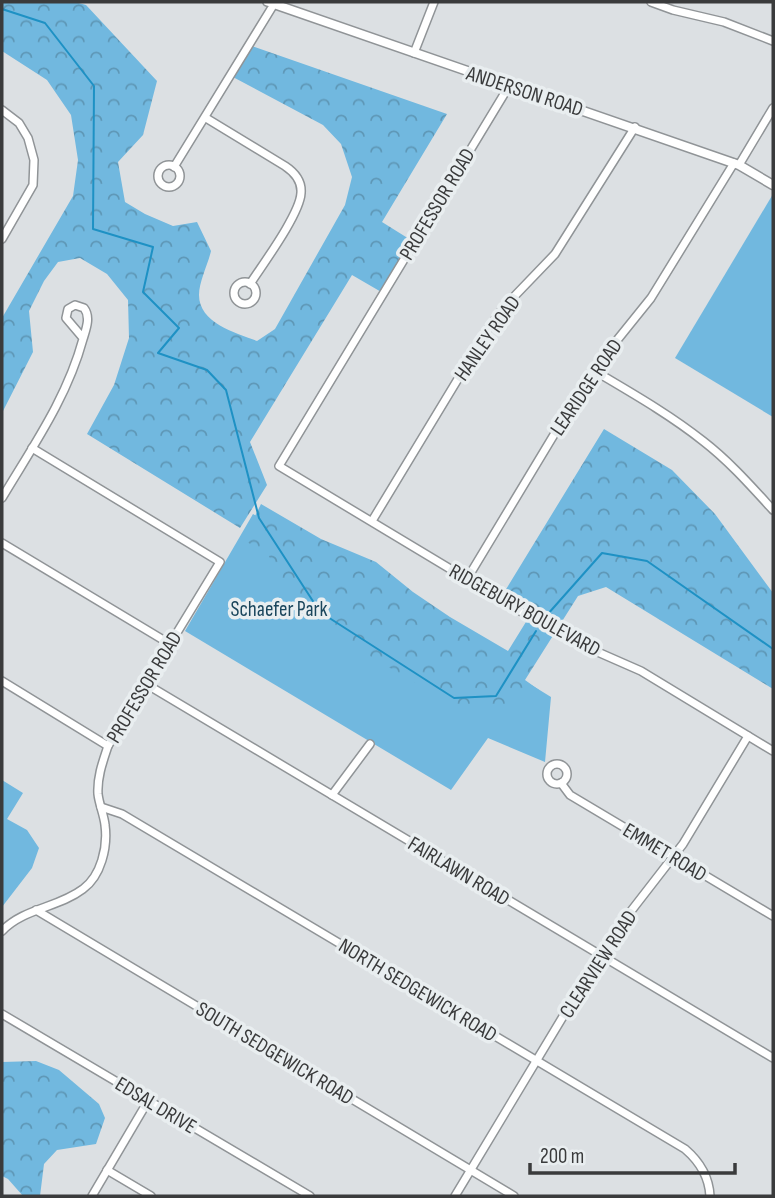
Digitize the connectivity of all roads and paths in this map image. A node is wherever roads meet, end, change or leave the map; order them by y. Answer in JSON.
{"nodes":[{"id":1,"x":434,"y":2,"type":"edge"},
{"id":2,"x":651,"y":2,"type":"edge"},
{"id":3,"x":270,"y":3,"type":"edge"},
{"id":4,"x":773,"y":41,"type":"edge"},
{"id":5,"x":414,"y":53,"type":"junction"},
{"id":6,"x":509,"y":86,"type":"junction"},
{"id":7,"x":773,"y":108,"type":"edge"},
{"id":8,"x":2,"y":110,"type":"edge"},
{"id":9,"x":206,"y":118,"type":"junction"},
{"id":10,"x":635,"y":127,"type":"junction"},
{"id":11,"x":736,"y":164,"type":"junction"},
{"id":12,"x":174,"y":167,"type":"dead end"},
{"id":13,"x":773,"y":185,"type":"edge"},
{"id":14,"x":4,"y":229,"type":"edge"},
{"id":15,"x":2,"y":239,"type":"edge"},
{"id":16,"x":250,"y":284,"type":"dead end"},
{"id":17,"x":83,"y":338,"type":"dead end"},
{"id":18,"x":593,"y":370,"type":"junction"},
{"id":19,"x":32,"y":448,"type":"junction"},
{"id":20,"x":279,"y":466,"type":"joint"},
{"id":21,"x":2,"y":497,"type":"edge"},
{"id":22,"x":773,"y":510,"type":"edge"},
{"id":23,"x":372,"y":521,"type":"junction"},
{"id":24,"x":2,"y":543,"type":"edge"},
{"id":25,"x":467,"y":579,"type":"junction"},
{"id":26,"x":170,"y":644,"type":"junction"},
{"id":27,"x":2,"y":681,"type":"edge"},
{"id":28,"x":146,"y":684,"type":"junction"},
{"id":29,"x":748,"y":736,"type":"junction"},
{"id":30,"x":370,"y":744,"type":"dead end"},
{"id":31,"x":108,"y":746,"type":"junction"},
{"id":32,"x":773,"y":751,"type":"edge"},
{"id":33,"x":561,"y":783,"type":"dead end"},
{"id":34,"x":332,"y":795,"type":"junction"},
{"id":35,"x":101,"y":807,"type":"junction"},
{"id":36,"x":673,"y":857,"type":"junction"},
{"id":37,"x":36,"y":910,"type":"junction"},
{"id":38,"x":773,"y":916,"type":"edge"},
{"id":39,"x":2,"y":931,"type":"edge"},
{"id":40,"x":600,"y":955,"type":"junction"},
{"id":41,"x":2,"y":1013,"type":"edge"},
{"id":42,"x":773,"y":1058,"type":"edge"},
{"id":43,"x":537,"y":1061,"type":"junction"},
{"id":44,"x":148,"y":1101,"type":"junction"},
{"id":45,"x":107,"y":1170,"type":"junction"},
{"id":46,"x":471,"y":1171,"type":"junction"},
{"id":47,"x":92,"y":1196,"type":"edge"},
{"id":48,"x":151,"y":1196,"type":"edge"},
{"id":49,"x":310,"y":1196,"type":"edge"},
{"id":50,"x":456,"y":1196,"type":"edge"},
{"id":51,"x":514,"y":1196,"type":"edge"},
{"id":52,"x":710,"y":1196,"type":"edge"}],
"edges":[{"from":1,"to":5,"type":"street"},
{"from":2,"to":4,"type":"street"},
{"from":3,"to":5,"type":"street","name":"ANDERSON ROAD"},
{"from":3,"to":9,"type":"street"},
{"from":5,"to":6,"type":"street","name":"ANDERSON ROAD"},
{"from":6,"to":10,"type":"street","name":"ANDERSON ROAD"},
{"from":6,"to":20,"type":"street","name":"PROFESSOR ROAD"},
{"from":7,"to":11,"type":"street","name":"LEARIDGE ROAD"},
{"from":8,"to":14,"type":"street"},
{"from":9,"to":12,"type":"street"},
{"from":9,"to":16,"type":"street"},
{"from":10,"to":11,"type":"street","name":"ANDERSON ROAD"},
{"from":10,"to":23,"type":"street","name":"HANLEY ROAD"},
{"from":11,"to":13,"type":"street","name":"ANDERSON ROAD"},
{"from":11,"to":18,"type":"street","name":"LEARIDGE ROAD"},
{"from":14,"to":15,"type":"street"},
{"from":17,"to":19,"type":"street"},
{"from":18,"to":22,"type":"street"},
{"from":18,"to":25,"type":"street","name":"LEARIDGE ROAD"},
{"from":19,"to":21,"type":"street"},
{"from":19,"to":26,"type":"street","name":"PROFESSOR ROAD"},
{"from":20,"to":23,"type":"street","name":"RIDGEBURY BOULEVARD"},
{"from":23,"to":25,"type":"street","name":"RIDGEBURY BOULEVARD"},
{"from":24,"to":26,"type":"street"},
{"from":25,"to":29,"type":"street","name":"RIDGEBURY BOULEVARD"},
{"from":26,"to":28,"type":"street","name":"PROFESSOR ROAD"},
{"from":27,"to":31,"type":"street"},
{"from":28,"to":31,"type":"street","name":"PROFESSOR ROAD"},
{"from":28,"to":34,"type":"street","name":"FAIRLAWN ROAD"},
{"from":29,"to":32,"type":"street","name":"RIDGEBURY BOULEVARD"},
{"from":29,"to":36,"type":"street","name":"CLEARVIEW ROAD"},
{"from":30,"to":34,"type":"street"},
{"from":31,"to":35,"type":"street","name":"PROFESSOR ROAD"},
{"from":33,"to":36,"type":"street","name":"EMMET ROAD"},
{"from":34,"to":40,"type":"street","name":"FAIRLAWN ROAD"},
{"from":35,"to":37,"type":"street","name":"PROFESSOR ROAD"},
{"from":35,"to":43,"type":"street","name":"NORTH SEDGEWICK ROAD"},
{"from":36,"to":38,"type":"street","name":"EMMET ROAD"},
{"from":36,"to":40,"type":"street","name":"CLEARVIEW ROAD"},
{"from":37,"to":39,"type":"street","name":"PROFESSOR ROAD"},
{"from":37,"to":46,"type":"street","name":"SOUTH SEDGEWICK ROAD"},
{"from":40,"to":42,"type":"street","name":"FAIRLAWN ROAD"},
{"from":40,"to":43,"type":"street","name":"CLEARVIEW ROAD"},
{"from":41,"to":44,"type":"street","name":"EDSAL DRIVE"},
{"from":43,"to":46,"type":"street","name":"CLEARVIEW ROAD"},
{"from":43,"to":52,"type":"street","name":"NORTH SEDGEWICK ROAD"},
{"from":44,"to":45,"type":"street"},
{"from":44,"to":49,"type":"street","name":"EDSAL DRIVE"},
{"from":45,"to":47,"type":"street"},
{"from":45,"to":48,"type":"street"},
{"from":46,"to":50,"type":"street","name":"CLEARVIEW ROAD"},
{"from":46,"to":51,"type":"street","name":"SOUTH SEDGEWICK ROAD"}]}
